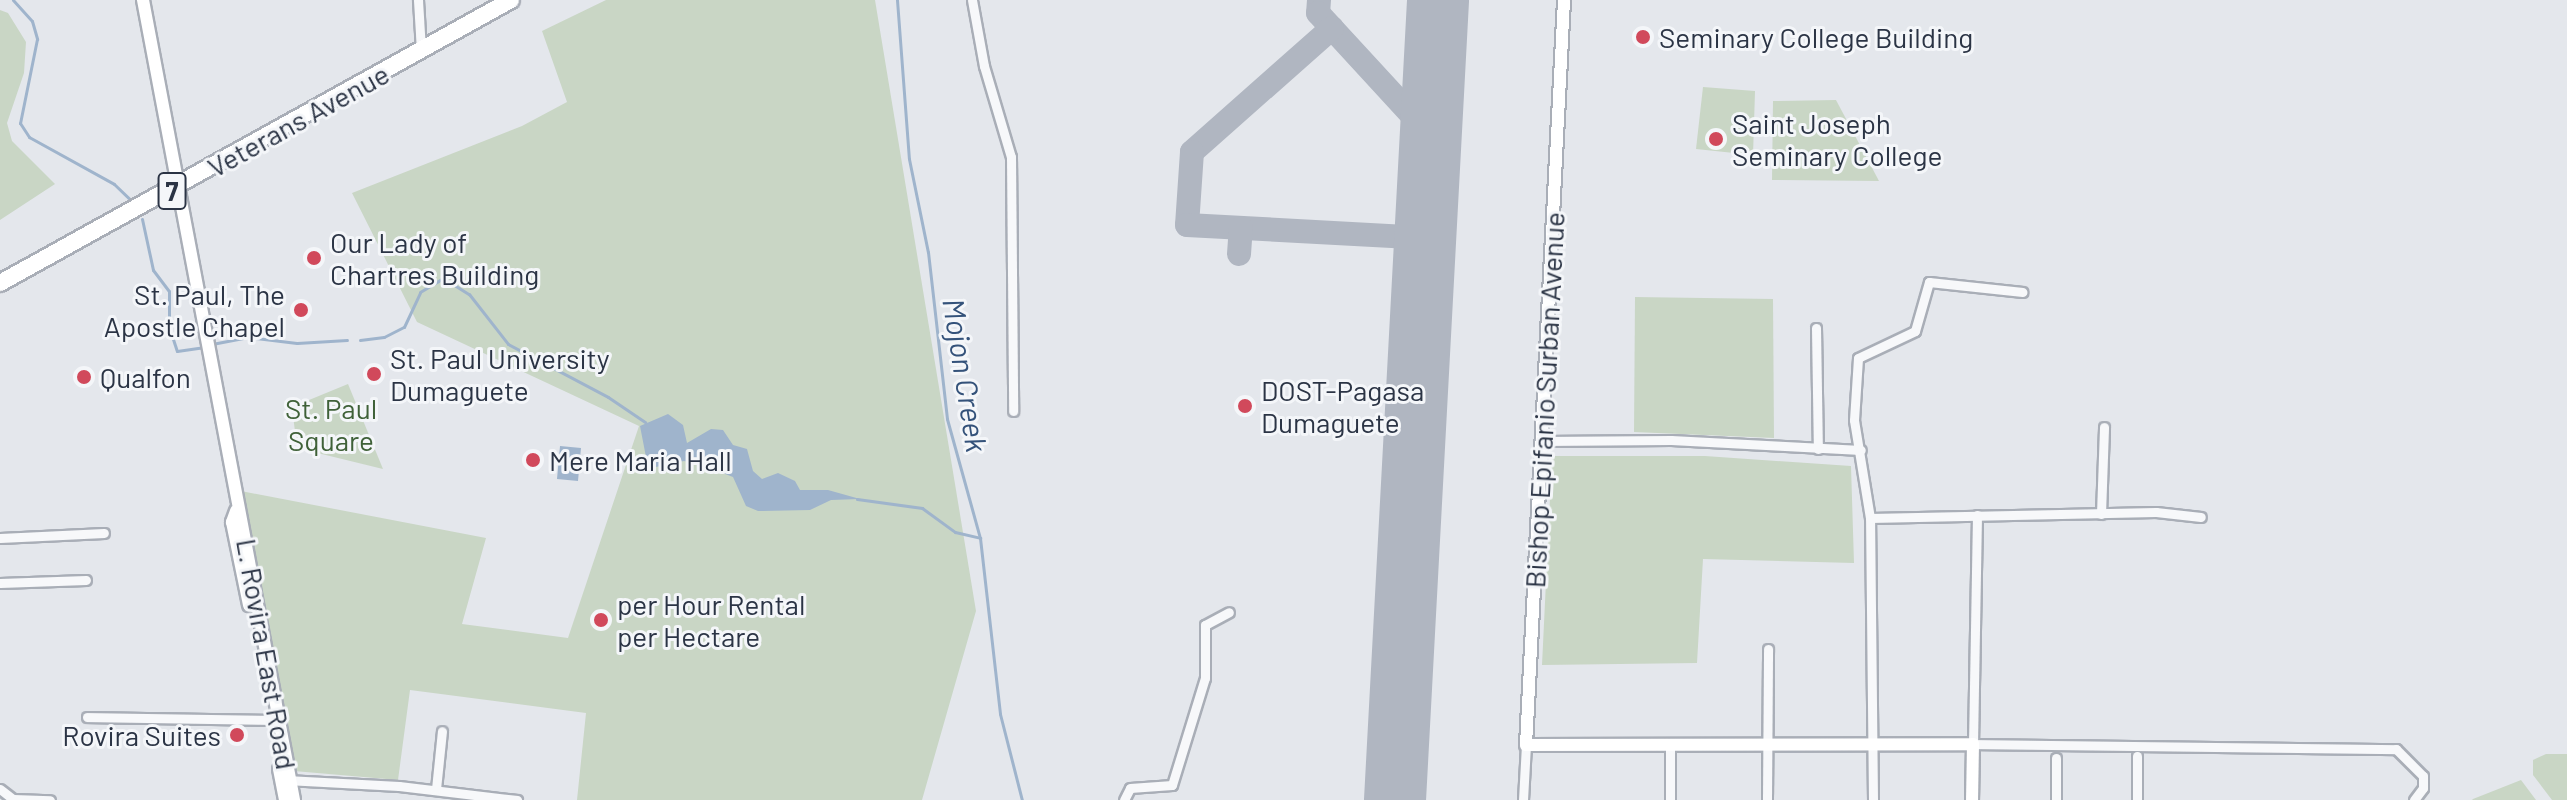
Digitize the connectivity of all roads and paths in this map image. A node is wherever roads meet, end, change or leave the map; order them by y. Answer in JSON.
{"nodes":[{"id":1,"x":143,"y":0,"type":"edge"},
{"id":2,"x":418,"y":0,"type":"edge"},
{"id":3,"x":511,"y":0,"type":"edge"},
{"id":4,"x":972,"y":0,"type":"edge"},
{"id":5,"x":1564,"y":0,"type":"edge"},
{"id":6,"x":421,"y":51,"type":"junction"},
{"id":7,"x":177,"y":188,"type":"junction"},
{"id":8,"x":0,"y":283,"type":"edge"},
{"id":9,"x":2022,"y":292,"type":"dead end"},
{"id":10,"x":1816,"y":328,"type":"dead end"},
{"id":11,"x":1013,"y":411,"type":"dead end"},
{"id":12,"x":2104,"y":427,"type":"dead end"},
{"id":13,"x":1542,"y":441,"type":"junction"},
{"id":14,"x":1818,"y":449,"type":"junction"},
{"id":15,"x":1861,"y":450,"type":"junction"},
{"id":16,"x":236,"y":511,"type":"junction"},
{"id":17,"x":2101,"y":514,"type":"junction"},
{"id":18,"x":1977,"y":515,"type":"junction"},
{"id":19,"x":2201,"y":517,"type":"dead end"},
{"id":20,"x":1870,"y":518,"type":"junction"},
{"id":21,"x":104,"y":533,"type":"dead end"},
{"id":22,"x":0,"y":538,"type":"edge"},
{"id":23,"x":86,"y":580,"type":"dead end"},
{"id":24,"x":0,"y":583,"type":"edge"},
{"id":25,"x":1229,"y":612,"type":"dead end"},
{"id":26,"x":1768,"y":649,"type":"dead end"},
{"id":27,"x":87,"y":717,"type":"dead end"},
{"id":28,"x":270,"y":720,"type":"junction"},
{"id":29,"x":442,"y":731,"type":"dead end"},
{"id":30,"x":1670,"y":744,"type":"junction"},
{"id":31,"x":1766,"y":744,"type":"junction"},
{"id":32,"x":1873,"y":744,"type":"junction"},
{"id":33,"x":1973,"y":744,"type":"junction"},
{"id":34,"x":1526,"y":745,"type":"junction"},
{"id":35,"x":2137,"y":756,"type":"dead end"},
{"id":36,"x":2056,"y":758,"type":"dead end"},
{"id":37,"x":286,"y":780,"type":"junction"},
{"id":38,"x":0,"y":789,"type":"edge"},
{"id":39,"x":436,"y":789,"type":"junction"},
{"id":40,"x":50,"y":800,"type":"edge"},
{"id":41,"x":285,"y":800,"type":"edge"},
{"id":42,"x":294,"y":800,"type":"edge"},
{"id":43,"x":511,"y":800,"type":"edge"},
{"id":44,"x":1124,"y":800,"type":"edge"},
{"id":45,"x":1523,"y":800,"type":"edge"},
{"id":46,"x":1670,"y":800,"type":"edge"},
{"id":47,"x":1767,"y":800,"type":"edge"},
{"id":48,"x":1873,"y":800,"type":"edge"},
{"id":49,"x":1972,"y":800,"type":"edge"},
{"id":50,"x":2056,"y":800,"type":"edge"},
{"id":51,"x":2137,"y":800,"type":"edge"},
{"id":52,"x":2414,"y":800,"type":"edge"}],
"edges":[{"from":1,"to":7,"type":"street","name":"L. Rovira East Road"},
{"from":2,"to":6,"type":"street"},
{"from":3,"to":6,"type":"highway","name":"Veterans Avenue","number":"7"},
{"from":4,"to":11,"type":"street"},
{"from":5,"to":13,"type":"street","name":"Bishop Epifanio Surban Avenue"},
{"from":6,"to":7,"type":"highway","name":"Veterans Avenue","number":"7"},
{"from":7,"to":8,"type":"highway","name":"Veterans Avenue","number":"7"},
{"from":7,"to":16,"type":"street","name":"L. Rovira East Road"},
{"from":9,"to":15,"type":"street"},
{"from":10,"to":14,"type":"street"},
{"from":12,"to":17,"type":"street"},
{"from":13,"to":14,"type":"street"},
{"from":13,"to":34,"type":"street","name":"Bishop Epifanio Surban Avenue"},
{"from":14,"to":15,"type":"street"},
{"from":15,"to":20,"type":"street"},
{"from":16,"to":28,"type":"street","name":"L. Rovira East Road"},
{"from":16,"to":37,"type":"street","name":"L. Rovira East Road"},
{"from":17,"to":18,"type":"street"},
{"from":17,"to":19,"type":"street"},
{"from":18,"to":20,"type":"street"},
{"from":18,"to":33,"type":"street"},
{"from":20,"to":32,"type":"street"},
{"from":21,"to":22,"type":"street"},
{"from":23,"to":24,"type":"street"},
{"from":25,"to":44,"type":"street"},
{"from":26,"to":31,"type":"street"},
{"from":27,"to":28,"type":"street"},
{"from":28,"to":37,"type":"street","name":"L. Rovira East Road"},
{"from":29,"to":39,"type":"street"},
{"from":30,"to":31,"type":"street"},
{"from":30,"to":34,"type":"street"},
{"from":30,"to":46,"type":"street"},
{"from":31,"to":32,"type":"street"},
{"from":31,"to":47,"type":"street"},
{"from":32,"to":33,"type":"street"},
{"from":32,"to":48,"type":"street"},
{"from":33,"to":49,"type":"street"},
{"from":33,"to":52,"type":"street"},
{"from":34,"to":45,"type":"street","name":"Bishop Epifanio Surban Avenue"},
{"from":35,"to":51,"type":"street"},
{"from":36,"to":50,"type":"street"},
{"from":37,"to":39,"type":"street"},
{"from":37,"to":41,"type":"street","name":"L. Rovira East Road"},
{"from":37,"to":42,"type":"street","name":"L. Rovira East Road"},
{"from":38,"to":40,"type":"street"},
{"from":39,"to":43,"type":"street"}]}
